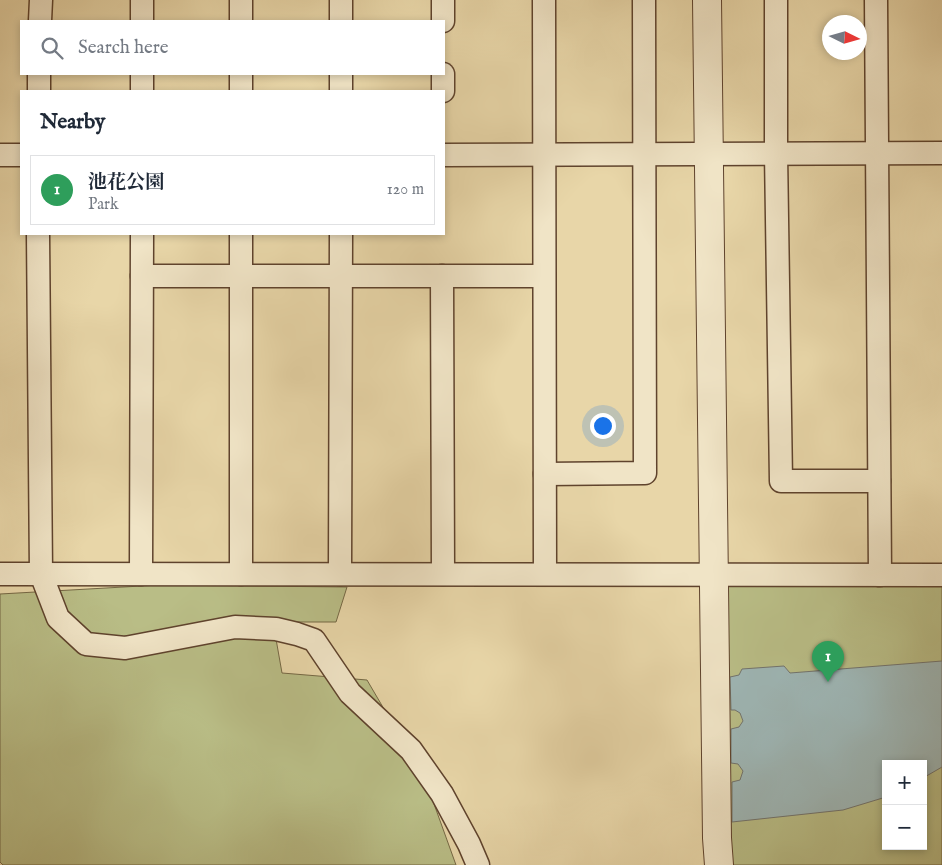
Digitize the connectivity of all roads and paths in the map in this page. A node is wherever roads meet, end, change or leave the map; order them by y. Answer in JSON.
{"nodes":[{"id":1,"x":40,"y":0,"type":"edge"},
{"id":2,"x":142,"y":0,"type":"edge"},
{"id":3,"x":241,"y":0,"type":"edge"},
{"id":4,"x":341,"y":0,"type":"edge"},
{"id":5,"x":443,"y":0,"type":"edge"},
{"id":6,"x":544,"y":0,"type":"edge"},
{"id":7,"x":644,"y":0,"type":"edge"},
{"id":8,"x":707,"y":0,"type":"edge"},
{"id":9,"x":776,"y":0,"type":"edge"},
{"id":10,"x":876,"y":0,"type":"edge"},
{"id":11,"x":40,"y":20,"type":"edge"},
{"id":12,"x":142,"y":20,"type":"edge"},
{"id":13,"x":241,"y":20,"type":"edge"},
{"id":14,"x":341,"y":20,"type":"edge"},
{"id":15,"x":443,"y":20,"type":"edge"},
{"id":16,"x":39,"y":75,"type":"edge"},
{"id":17,"x":142,"y":75,"type":"edge"},
{"id":18,"x":241,"y":75,"type":"edge"},
{"id":19,"x":341,"y":75,"type":"edge"},
{"id":20,"x":443,"y":75,"type":"edge"},
{"id":21,"x":39,"y":90,"type":"edge"},
{"id":22,"x":142,"y":90,"type":"edge"},
{"id":23,"x":241,"y":90,"type":"edge"},
{"id":24,"x":341,"y":90,"type":"edge"},
{"id":25,"x":443,"y":90,"type":"edge"},
{"id":26,"x":942,"y":152,"type":"edge"},
{"id":27,"x":776,"y":153,"type":"junction"},
{"id":28,"x":877,"y":153,"type":"junction"},
{"id":29,"x":544,"y":154,"type":"junction"},
{"id":30,"x":645,"y":154,"type":"junction"},
{"id":31,"x":708,"y":154,"type":"junction"},
{"id":32,"x":445,"y":155,"type":"edge"},
{"id":33,"x":0,"y":156,"type":"edge"},
{"id":34,"x":20,"y":156,"type":"edge"},
{"id":35,"x":38,"y":235,"type":"edge"},
{"id":36,"x":142,"y":235,"type":"edge"},
{"id":37,"x":241,"y":235,"type":"edge"},
{"id":38,"x":341,"y":235,"type":"edge"},
{"id":39,"x":142,"y":276,"type":"junction"},
{"id":40,"x":241,"y":276,"type":"junction"},
{"id":41,"x":340,"y":276,"type":"junction"},
{"id":42,"x":442,"y":276,"type":"junction"},
{"id":43,"x":544,"y":276,"type":"junction"},
{"id":44,"x":545,"y":474,"type":"junction"},
{"id":45,"x":879,"y":481,"type":"junction"},
{"id":46,"x":0,"y":574,"type":"edge"},
{"id":47,"x":41,"y":574,"type":"junction"},
{"id":48,"x":141,"y":574,"type":"junction"},
{"id":49,"x":241,"y":574,"type":"junction"},
{"id":50,"x":340,"y":574,"type":"junction"},
{"id":51,"x":444,"y":574,"type":"junction"},
{"id":52,"x":545,"y":574,"type":"junction"},
{"id":53,"x":713,"y":574,"type":"junction"},
{"id":54,"x":880,"y":575,"type":"junction"},
{"id":55,"x":942,"y":575,"type":"edge"},
{"id":56,"x":478,"y":865,"type":"edge"},
{"id":57,"x":719,"y":865,"type":"edge"}],
"edges":[{"from":1,"to":11,"type":"street"},
{"from":2,"to":12,"type":"street"},
{"from":3,"to":13,"type":"street"},
{"from":4,"to":14,"type":"street"},
{"from":5,"to":15,"type":"street"},
{"from":6,"to":29,"type":"street"},
{"from":7,"to":30,"type":"street"},
{"from":8,"to":31,"type":"street"},
{"from":9,"to":27,"type":"street"},
{"from":10,"to":28,"type":"street"},
{"from":16,"to":21,"type":"street"},
{"from":17,"to":22,"type":"street"},
{"from":18,"to":23,"type":"street"},
{"from":19,"to":24,"type":"street"},
{"from":20,"to":25,"type":"street"},
{"from":26,"to":28,"type":"street"},
{"from":27,"to":28,"type":"street"},
{"from":27,"to":31,"type":"street"},
{"from":27,"to":45,"type":"street"},
{"from":28,"to":45,"type":"street"},
{"from":29,"to":30,"type":"street"},
{"from":29,"to":32,"type":"street"},
{"from":29,"to":43,"type":"street"},
{"from":30,"to":31,"type":"street"},
{"from":30,"to":44,"type":"street"},
{"from":31,"to":53,"type":"street"},
{"from":33,"to":34,"type":"street"},
{"from":35,"to":47,"type":"street"},
{"from":36,"to":39,"type":"street"},
{"from":37,"to":40,"type":"street"},
{"from":38,"to":41,"type":"street"},
{"from":39,"to":40,"type":"street"},
{"from":39,"to":48,"type":"street"},
{"from":40,"to":41,"type":"street"},
{"from":40,"to":49,"type":"street"},
{"from":41,"to":42,"type":"street"},
{"from":41,"to":50,"type":"street"},
{"from":42,"to":43,"type":"street"},
{"from":42,"to":51,"type":"street"},
{"from":43,"to":44,"type":"street"},
{"from":44,"to":52,"type":"street"},
{"from":45,"to":54,"type":"street"},
{"from":46,"to":47,"type":"street"},
{"from":47,"to":48,"type":"street"},
{"from":47,"to":56,"type":"street"},
{"from":48,"to":49,"type":"street"},
{"from":49,"to":50,"type":"street"},
{"from":50,"to":51,"type":"street"},
{"from":51,"to":52,"type":"street"},
{"from":52,"to":53,"type":"street"},
{"from":53,"to":54,"type":"street"},
{"from":53,"to":57,"type":"street"},
{"from":54,"to":55,"type":"street"}]}
